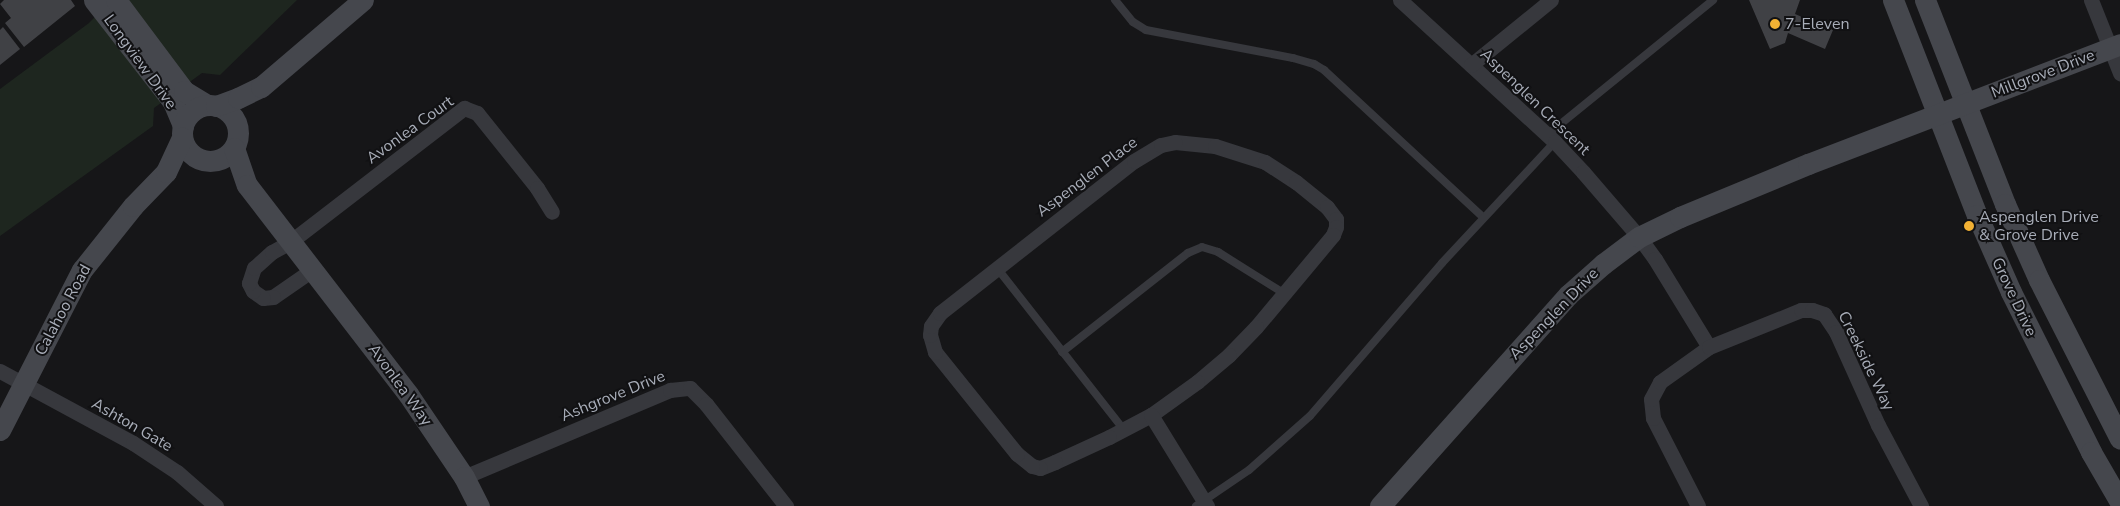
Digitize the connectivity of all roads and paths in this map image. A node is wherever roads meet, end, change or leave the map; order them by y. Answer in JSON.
{"nodes":[{"id":1,"x":94,"y":0,"type":"edge"},
{"id":2,"x":116,"y":0,"type":"edge"},
{"id":3,"x":362,"y":0,"type":"edge"},
{"id":4,"x":1115,"y":0,"type":"edge"},
{"id":5,"x":1400,"y":0,"type":"edge"},
{"id":6,"x":1551,"y":0,"type":"edge"},
{"id":7,"x":1713,"y":0,"type":"edge"},
{"id":8,"x":1893,"y":0,"type":"edge"},
{"id":9,"x":1925,"y":0,"type":"edge"},
{"id":10,"x":2091,"y":0,"type":"edge"},
{"id":11,"x":2115,"y":46,"type":"edge"},
{"id":12,"x":1471,"y":65,"type":"junction"},
{"id":13,"x":2120,"y":73,"type":"edge"},
{"id":14,"x":261,"y":87,"type":"junction"},
{"id":15,"x":1965,"y":104,"type":"junction"},
{"id":16,"x":211,"y":105,"type":"junction"},
{"id":17,"x":1937,"y":114,"type":"junction"},
{"id":18,"x":182,"y":132,"type":"junction"},
{"id":19,"x":236,"y":139,"type":"junction"},
{"id":20,"x":1551,"y":139,"type":"junction"},
{"id":21,"x":207,"y":161,"type":"junction"},
{"id":22,"x":166,"y":172,"type":"junction"},
{"id":23,"x":247,"y":185,"type":"junction"},
{"id":24,"x":552,"y":212,"type":"dead end"},
{"id":25,"x":1483,"y":217,"type":"junction"},
{"id":26,"x":1639,"y":237,"type":"junction"},
{"id":27,"x":290,"y":242,"type":"junction"},
{"id":28,"x":997,"y":268,"type":"junction"},
{"id":29,"x":312,"y":270,"type":"junction"},
{"id":30,"x":1284,"y":294,"type":"junction"},
{"id":31,"x":1709,"y":347,"type":"junction"},
{"id":32,"x":1062,"y":352,"type":"junction"},
{"id":33,"x":0,"y":371,"type":"edge"},
{"id":34,"x":24,"y":384,"type":"junction"},
{"id":35,"x":1151,"y":415,"type":"junction"},
{"id":36,"x":0,"y":430,"type":"edge"},
{"id":37,"x":1124,"y":430,"type":"junction"},
{"id":38,"x":2120,"y":439,"type":"edge"},
{"id":39,"x":464,"y":477,"type":"junction"},
{"id":40,"x":2120,"y":502,"type":"edge"},
{"id":41,"x":1203,"y":504,"type":"edge"},
{"id":42,"x":216,"y":506,"type":"edge"},
{"id":43,"x":479,"y":506,"type":"edge"},
{"id":44,"x":786,"y":506,"type":"edge"},
{"id":45,"x":1380,"y":506,"type":"edge"},
{"id":46,"x":1698,"y":506,"type":"edge"},
{"id":47,"x":1921,"y":506,"type":"edge"}],
"edges":[{"from":1,"to":18,"type":"street","name":"Longview Drive"},
{"from":2,"to":16,"type":"street","name":"Longview Drive"},
{"from":3,"to":14,"type":"street"},
{"from":4,"to":25,"type":"lane"},
{"from":5,"to":12,"type":"street","name":"Aspenglen Crescent"},
{"from":6,"to":12,"type":"street"},
{"from":7,"to":20,"type":"lane"},
{"from":8,"to":17,"type":"street","name":"Grove Drive"},
{"from":9,"to":15,"type":"street","name":"Grove Drive"},
{"from":10,"to":11,"type":"street"},
{"from":11,"to":13,"type":"street"},
{"from":11,"to":15,"type":"street","name":"Millgrove Drive"},
{"from":12,"to":20,"type":"street","name":"Aspenglen Crescent"},
{"from":14,"to":16,"type":"street"},
{"from":14,"to":19,"type":"street"},
{"from":15,"to":17,"type":"street","name":"Millgrove Drive"},
{"from":15,"to":38,"type":"street","name":"Grove Drive"},
{"from":16,"to":18,"type":"street"},
{"from":16,"to":19,"type":"street"},
{"from":17,"to":26,"type":"street","name":"Aspenglen Drive"},
{"from":17,"to":40,"type":"street","name":"Grove Drive"},
{"from":18,"to":21,"type":"street"},
{"from":18,"to":22,"type":"street","name":"Calahoo Road"},
{"from":19,"to":21,"type":"street"},
{"from":19,"to":23,"type":"street","name":"Avonlea Way"},
{"from":20,"to":25,"type":"lane"},
{"from":20,"to":26,"type":"street","name":"Aspenglen Crescent"},
{"from":21,"to":22,"type":"street","name":"Calahoo Road"},
{"from":21,"to":23,"type":"street","name":"Avonlea Way"},
{"from":22,"to":34,"type":"street","name":"Calahoo Road"},
{"from":23,"to":27,"type":"street","name":"Avonlea Way"},
{"from":24,"to":27,"type":"street","name":"Avonlea Court"},
{"from":25,"to":41,"type":"lane"},
{"from":26,"to":31,"type":"street"},
{"from":26,"to":45,"type":"street","name":"Aspenglen Drive"},
{"from":27,"to":29,"type":"street","name":"Avonlea Way"},
{"from":27,"to":29,"type":"street"},
{"from":28,"to":30,"type":"street","name":"Aspenglen Place"},
{"from":28,"to":32,"type":"lane"},
{"from":28,"to":37,"type":"street","name":"Aspenglen Place"},
{"from":29,"to":39,"type":"street","name":"Avonlea Way"},
{"from":30,"to":32,"type":"lane"},
{"from":30,"to":35,"type":"street","name":"Aspenglen Place"},
{"from":31,"to":46,"type":"street","name":"Creekside Way"},
{"from":31,"to":47,"type":"street","name":"Creekside Way"},
{"from":32,"to":37,"type":"lane"},
{"from":33,"to":34,"type":"street"},
{"from":34,"to":36,"type":"street","name":"Calahoo Road"},
{"from":34,"to":42,"type":"street","name":"Ashton Gate"},
{"from":35,"to":37,"type":"street","name":"Aspenglen Place"},
{"from":35,"to":41,"type":"street"},
{"from":39,"to":43,"type":"street","name":"Avonlea Way"},
{"from":39,"to":44,"type":"street","name":"Ashgrove Drive"}]}
